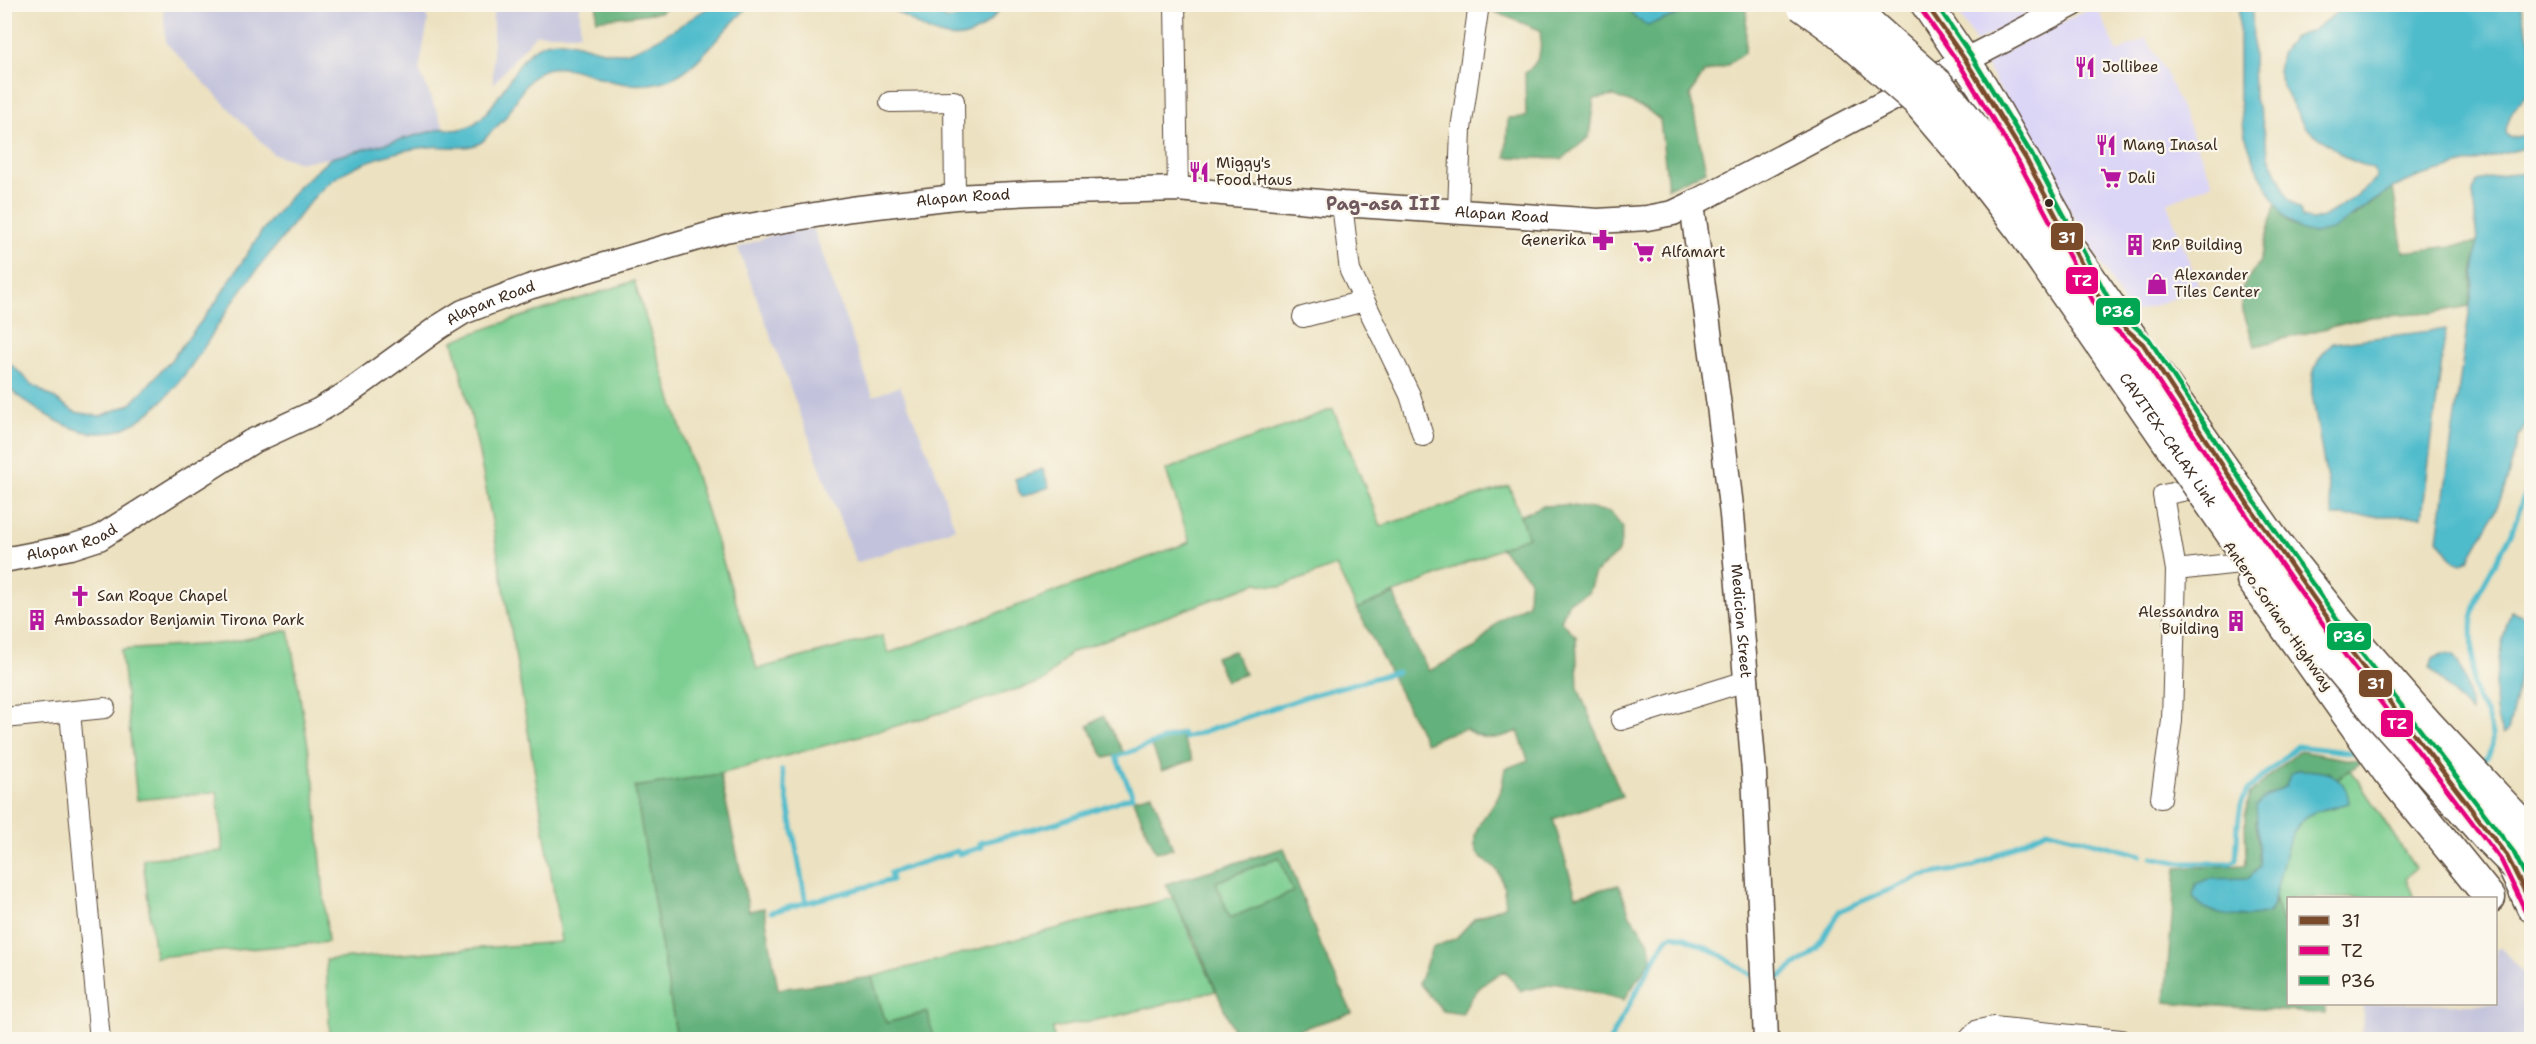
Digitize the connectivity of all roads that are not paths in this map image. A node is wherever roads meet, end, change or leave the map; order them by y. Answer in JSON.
{"nodes":[{"id":1,"x":1175,"y":4,"type":"edge"},
{"id":2,"x":1479,"y":4,"type":"edge"},
{"id":3,"x":1802,"y":4,"type":"edge"},
{"id":4,"x":1845,"y":4,"type":"edge"},
{"id":5,"x":1926,"y":4,"type":"edge"},
{"id":6,"x":2073,"y":4,"type":"edge"},
{"id":7,"x":1966,"y":61,"type":"junction"},
{"id":8,"x":890,"y":102,"type":"dead end"},
{"id":9,"x":1178,"y":189,"type":"junction"},
{"id":10,"x":955,"y":197,"type":"junction"},
{"id":11,"x":1341,"y":204,"type":"junction"},
{"id":12,"x":1692,"y":204,"type":"junction"},
{"id":13,"x":1458,"y":211,"type":"junction"},
{"id":14,"x":1364,"y":301,"type":"junction"},
{"id":15,"x":2107,"y":312,"type":"junction"},
{"id":16,"x":1303,"y":317,"type":"dead end"},
{"id":17,"x":1424,"y":436,"type":"dead end"},
{"id":18,"x":2192,"y":489,"type":"junction"},
{"id":19,"x":4,"y":560,"type":"edge"},
{"id":20,"x":2240,"y":562,"type":"junction"},
{"id":21,"x":2176,"y":570,"type":"junction"},
{"id":22,"x":1746,"y":681,"type":"junction"},
{"id":23,"x":105,"y":708,"type":"dead end"},
{"id":24,"x":70,"y":711,"type":"junction"},
{"id":25,"x":4,"y":718,"type":"edge"},
{"id":26,"x":1621,"y":720,"type":"dead end"},
{"id":27,"x":2161,"y":798,"type":"dead end"},
{"id":28,"x":2532,"y":837,"type":"edge"},
{"id":29,"x":2532,"y":880,"type":"edge"},
{"id":30,"x":2489,"y":897,"type":"edge"},
{"id":31,"x":2497,"y":903,"type":"edge"},
{"id":32,"x":2532,"y":907,"type":"edge"},
{"id":33,"x":2532,"y":928,"type":"edge"},
{"id":34,"x":100,"y":1040,"type":"edge"},
{"id":35,"x":1767,"y":1040,"type":"edge"},
{"id":36,"x":1968,"y":1040,"type":"edge"},
{"id":37,"x":2121,"y":1040,"type":"edge"}],
"edges":[{"from":1,"to":9,"type":"street"},
{"from":2,"to":13,"type":"street"},
{"from":3,"to":29,"type":"highway","name":"CAVITEX–CALAX Link","bridge":true},
{"from":4,"to":28,"type":"highway","name":"CAVITEX–CALAX Link","bridge":true},
{"from":5,"to":7,"type":"main road","name":"Antero Soriano Highway"},
{"from":6,"to":7,"type":"street","name":"Alapan Road"},
{"from":7,"to":12,"type":"street","name":"Alapan Road"},
{"from":7,"to":15,"type":"main road","name":"Antero Soriano Highway"},
{"from":8,"to":10,"type":"street"},
{"from":9,"to":10,"type":"street","name":"Alapan Road"},
{"from":9,"to":11,"type":"street","name":"Alapan Road"},
{"from":10,"to":19,"type":"street","name":"Alapan Road"},
{"from":11,"to":13,"type":"street","name":"Alapan Road"},
{"from":11,"to":14,"type":"street"},
{"from":12,"to":13,"type":"street","name":"Alapan Road"},
{"from":12,"to":22,"type":"street","name":"Medicion Street"},
{"from":14,"to":16,"type":"street"},
{"from":14,"to":17,"type":"street"},
{"from":15,"to":18,"type":"main road","name":"Antero Soriano Highway"},
{"from":15,"to":32,"type":"main road","name":"Antero Soriano Highway"},
{"from":18,"to":20,"type":"main road","name":"Antero Soriano Highway"},
{"from":18,"to":21,"type":"street"},
{"from":20,"to":21,"type":"street"},
{"from":20,"to":30,"type":"main road","name":"Antero Soriano Highway"},
{"from":21,"to":27,"type":"street"},
{"from":22,"to":26,"type":"street"},
{"from":22,"to":35,"type":"street","name":"Medicion Street"},
{"from":23,"to":24,"type":"street"},
{"from":24,"to":25,"type":"street"},
{"from":24,"to":34,"type":"street"},
{"from":31,"to":33,"type":"main road"},
{"from":36,"to":37,"type":"street"}]}
